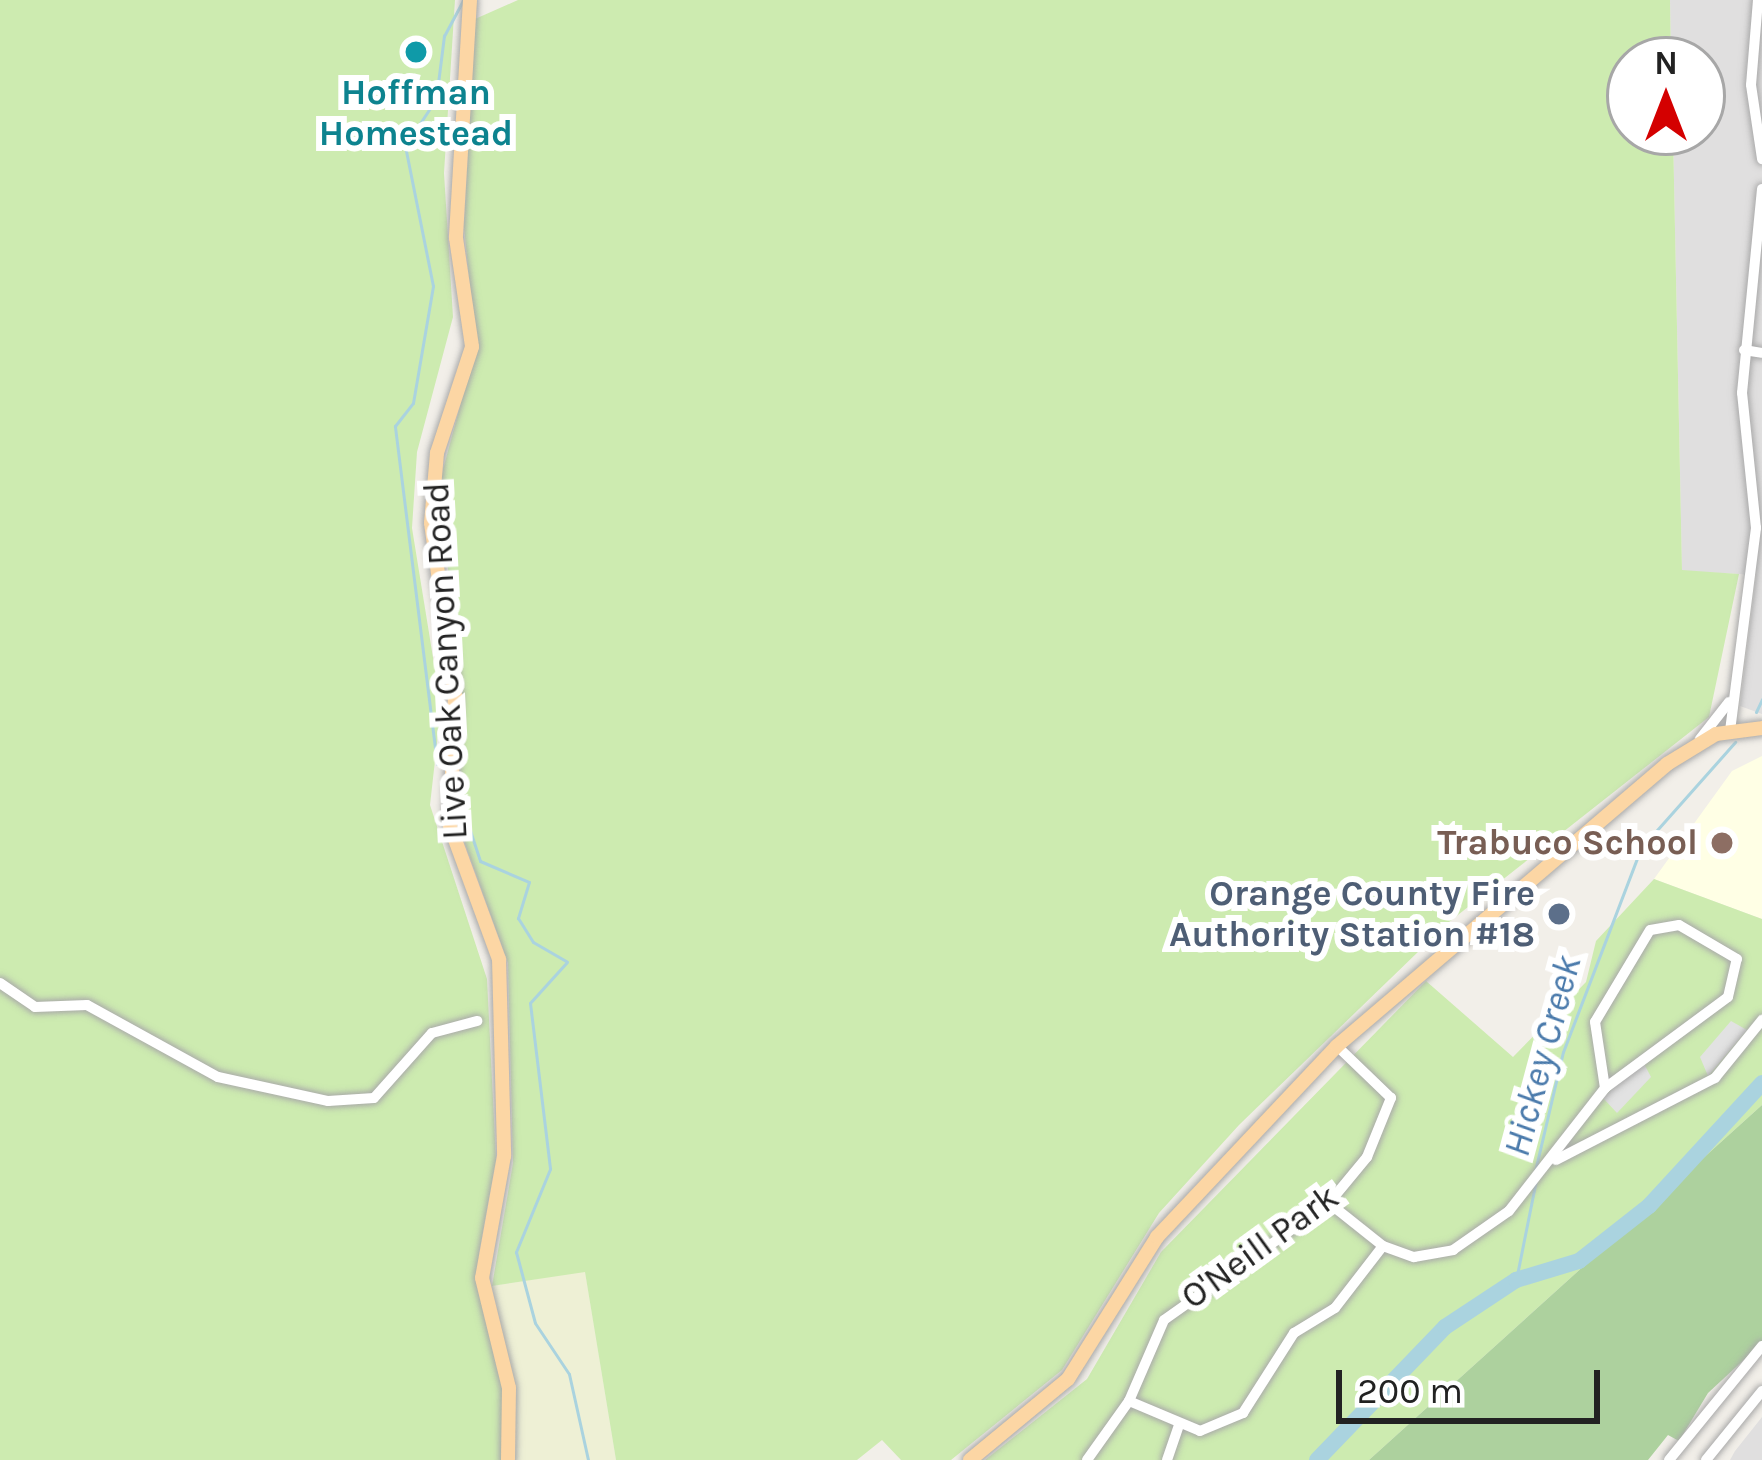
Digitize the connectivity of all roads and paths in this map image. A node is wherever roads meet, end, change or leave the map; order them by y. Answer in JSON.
{"nodes":[{"id":1,"x":470,"y":0,"type":"edge"},
{"id":2,"x":1758,"y":0,"type":"edge"},
{"id":3,"x":1756,"y":85,"type":"edge"},
{"id":4,"x":1762,"y":159,"type":"edge"},
{"id":5,"x":1762,"y":189,"type":"edge"},
{"id":6,"x":1744,"y":350,"type":"junction"},
{"id":7,"x":1762,"y":353,"type":"edge"},
{"id":8,"x":1734,"y":694,"type":"junction"},
{"id":9,"x":1762,"y":728,"type":"edge"},
{"id":10,"x":1730,"y":730,"type":"junction"},
{"id":11,"x":1697,"y":742,"type":"junction"},
{"id":12,"x":0,"y":983,"type":"edge"},
{"id":13,"x":1762,"y":1020,"type":"edge"},
{"id":14,"x":477,"y":1021,"type":"dead end"},
{"id":15,"x":1337,"y":1046,"type":"junction"},
{"id":16,"x":1605,"y":1088,"type":"junction"},
{"id":17,"x":1553,"y":1161,"type":"junction"},
{"id":18,"x":1329,"y":1203,"type":"junction"},
{"id":19,"x":1383,"y":1246,"type":"junction"},
{"id":20,"x":1762,"y":1346,"type":"edge"},
{"id":21,"x":1762,"y":1391,"type":"edge"},
{"id":22,"x":1129,"y":1402,"type":"junction"},
{"id":23,"x":1180,"y":1426,"type":"junction"},
{"id":24,"x":508,"y":1460,"type":"edge"},
{"id":25,"x":970,"y":1460,"type":"edge"},
{"id":26,"x":1088,"y":1460,"type":"edge"},
{"id":27,"x":1167,"y":1460,"type":"edge"},
{"id":28,"x":1670,"y":1460,"type":"edge"},
{"id":29,"x":1706,"y":1460,"type":"edge"}],
"edges":[{"from":1,"to":24,"type":"main road","name":"Live Oak Canyon Road"},
{"from":2,"to":3,"type":"street"},
{"from":3,"to":4,"type":"street"},
{"from":5,"to":6,"type":"street"},
{"from":6,"to":7,"type":"street"},
{"from":6,"to":8,"type":"street"},
{"from":8,"to":10,"type":"street"},
{"from":8,"to":11,"type":"street"},
{"from":9,"to":10,"type":"main road"},
{"from":10,"to":11,"type":"main road"},
{"from":11,"to":15,"type":"main road"},
{"from":12,"to":14,"type":"street"},
{"from":13,"to":17,"type":"street"},
{"from":15,"to":18,"type":"street","name":"O'Neill Park"},
{"from":15,"to":25,"type":"main road"},
{"from":16,"to":16,"type":"street"},
{"from":16,"to":17,"type":"street"},
{"from":17,"to":19,"type":"street"},
{"from":18,"to":19,"type":"street"},
{"from":18,"to":22,"type":"street","name":"O'Neill Park"},
{"from":19,"to":23,"type":"street"},
{"from":20,"to":28,"type":"street"},
{"from":21,"to":29,"type":"street"},
{"from":22,"to":23,"type":"street"},
{"from":22,"to":26,"type":"street","name":"O'Neill Park"},
{"from":23,"to":27,"type":"street"}]}
